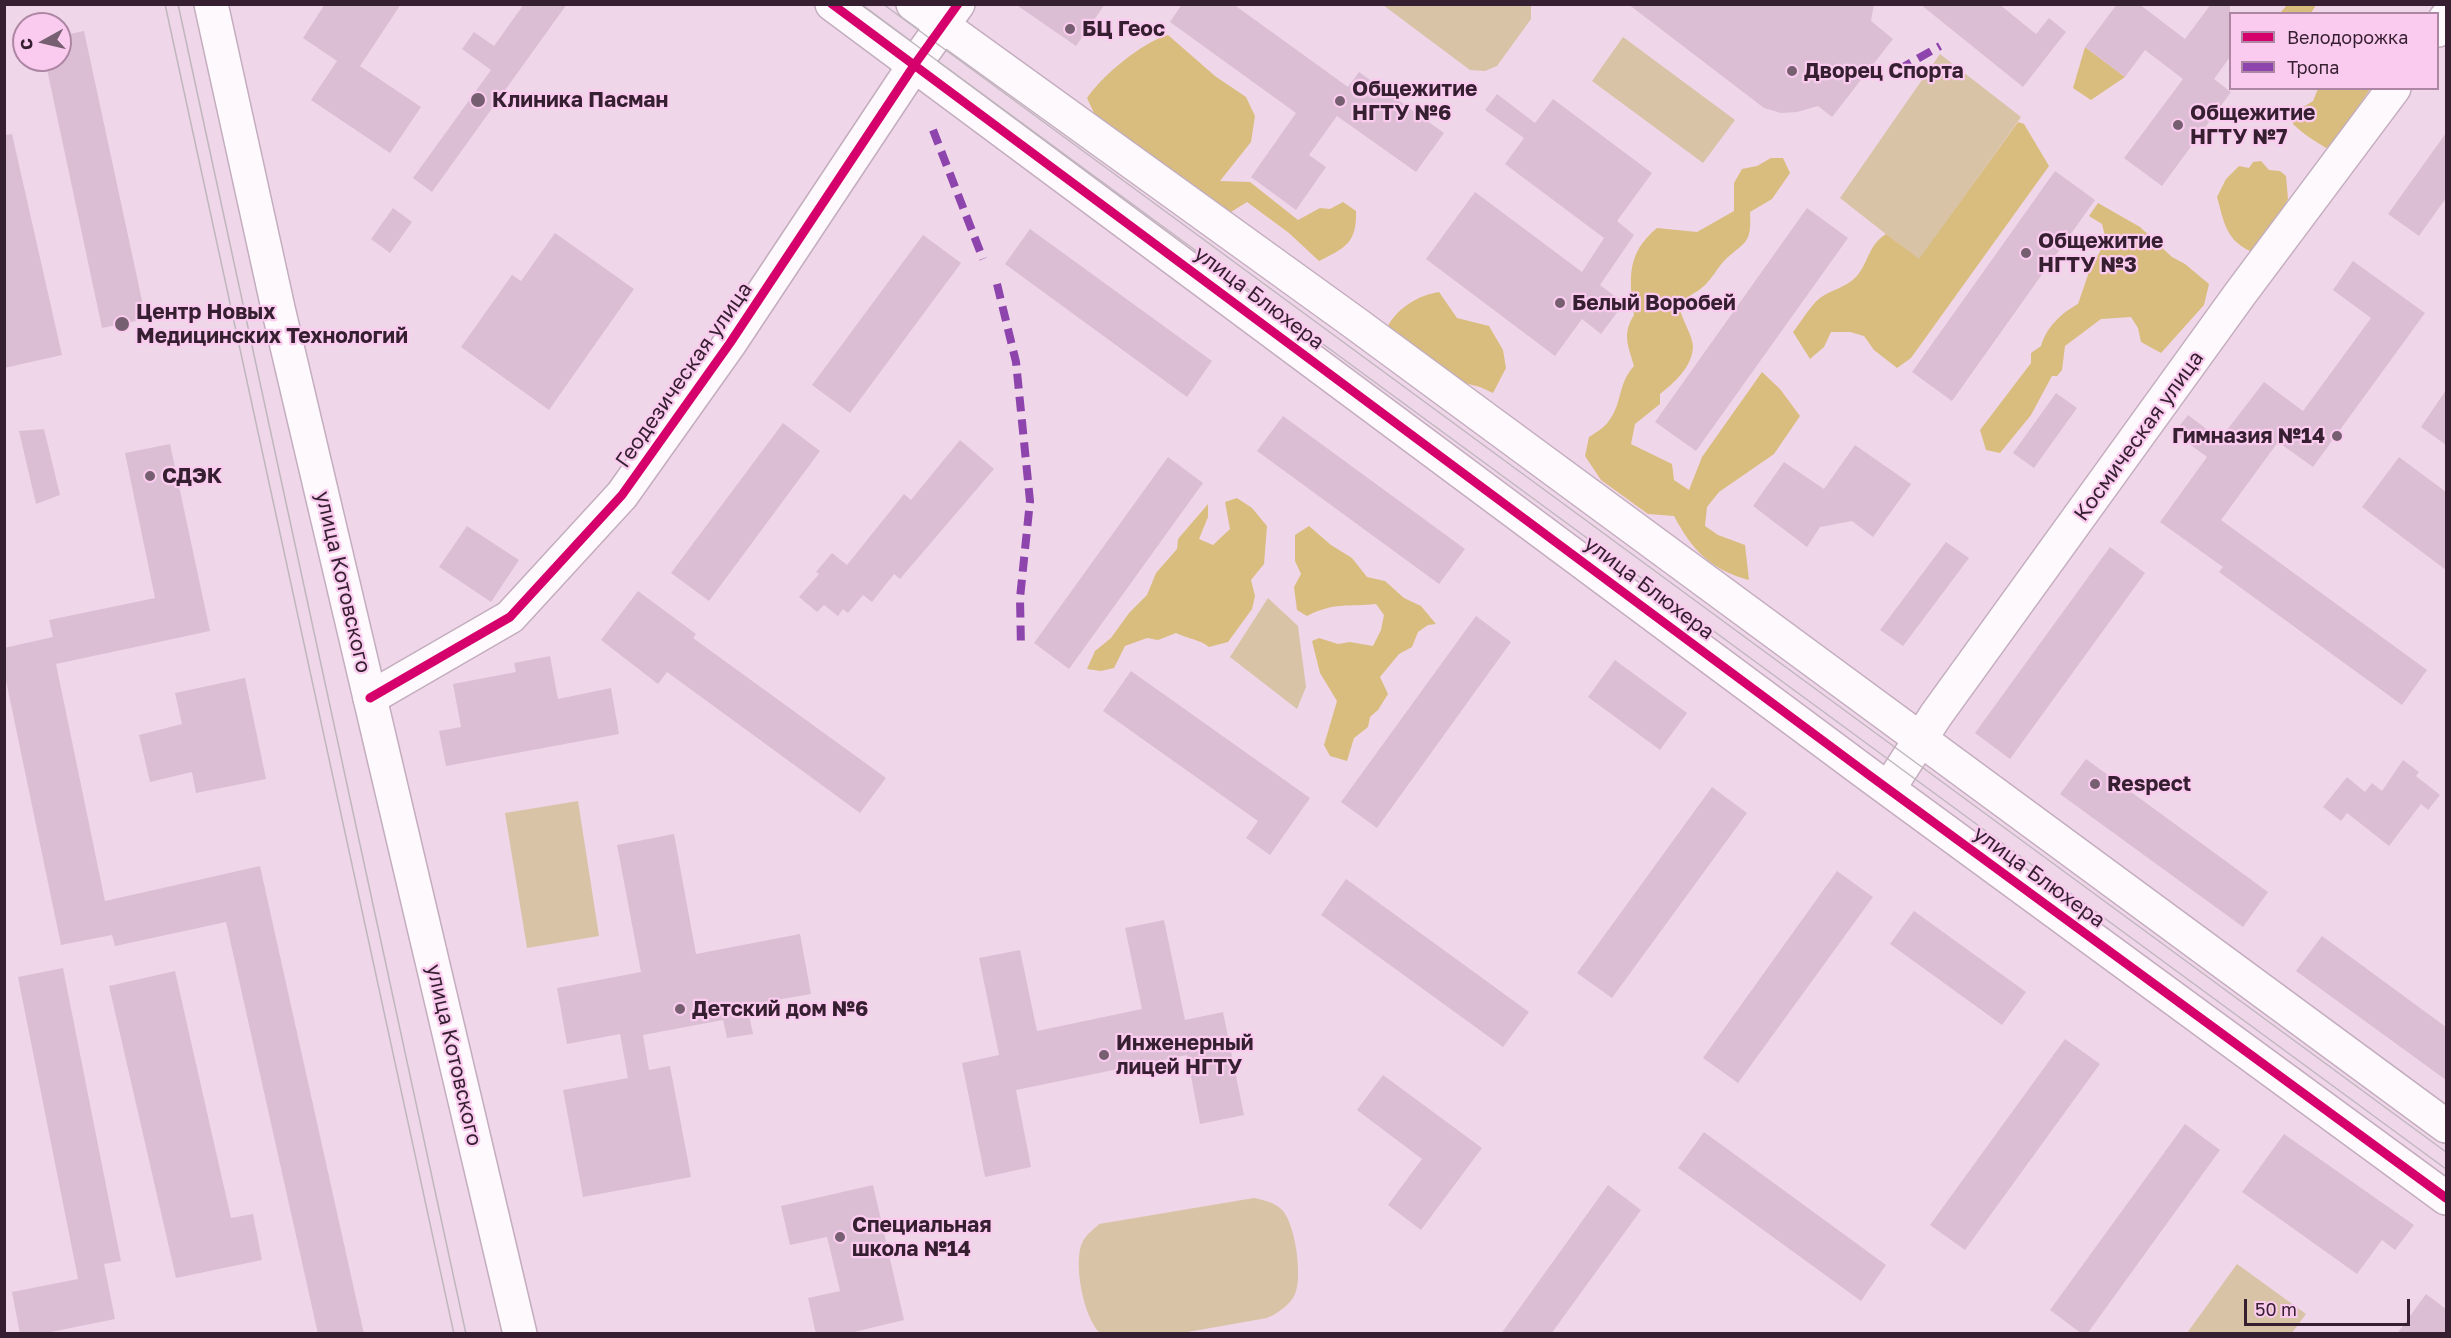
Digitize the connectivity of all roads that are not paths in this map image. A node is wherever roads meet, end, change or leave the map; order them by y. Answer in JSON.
{"nodes":[{"id":1,"x":211,"y":4,"type":"edge"},
{"id":2,"x":832,"y":4,"type":"edge"},
{"id":3,"x":913,"y":4,"type":"edge"},
{"id":4,"x":950,"y":15,"type":"edge"},
{"id":5,"x":915,"y":64,"type":"junction"},
{"id":6,"x":2393,"y":90,"type":"edge"},
{"id":7,"x":370,"y":698,"type":"junction"},
{"id":8,"x":1921,"y":738,"type":"junction"},
{"id":9,"x":1889,"y":788,"type":"junction"},
{"id":10,"x":2446,"y":1126,"type":"edge"},
{"id":11,"x":2446,"y":1198,"type":"edge"},
{"id":12,"x":520,"y":1334,"type":"edge"}],
"edges":[{"from":1,"to":7,"type":"street","name":"улица Котовского"},
{"from":2,"to":5,"type":"street","name":"улица Блюхера"},
{"from":3,"to":4,"type":"street","name":"улица Блюхера"},
{"from":4,"to":5,"type":"street","name":"Геодезическая улица"},
{"from":4,"to":8,"type":"street","name":"улица Блюхера"},
{"from":5,"to":7,"type":"street","name":"Геодезическая улица"},
{"from":5,"to":9,"type":"street","name":"улица Блюхера"},
{"from":6,"to":8,"type":"street","name":"Космическая улица"},
{"from":7,"to":12,"type":"street","name":"улица Котовского"},
{"from":8,"to":9,"type":"street","name":"Космическая улица"},
{"from":8,"to":10,"type":"street","name":"улица Блюхера"},
{"from":9,"to":11,"type":"street","name":"улица Блюхера"}]}
